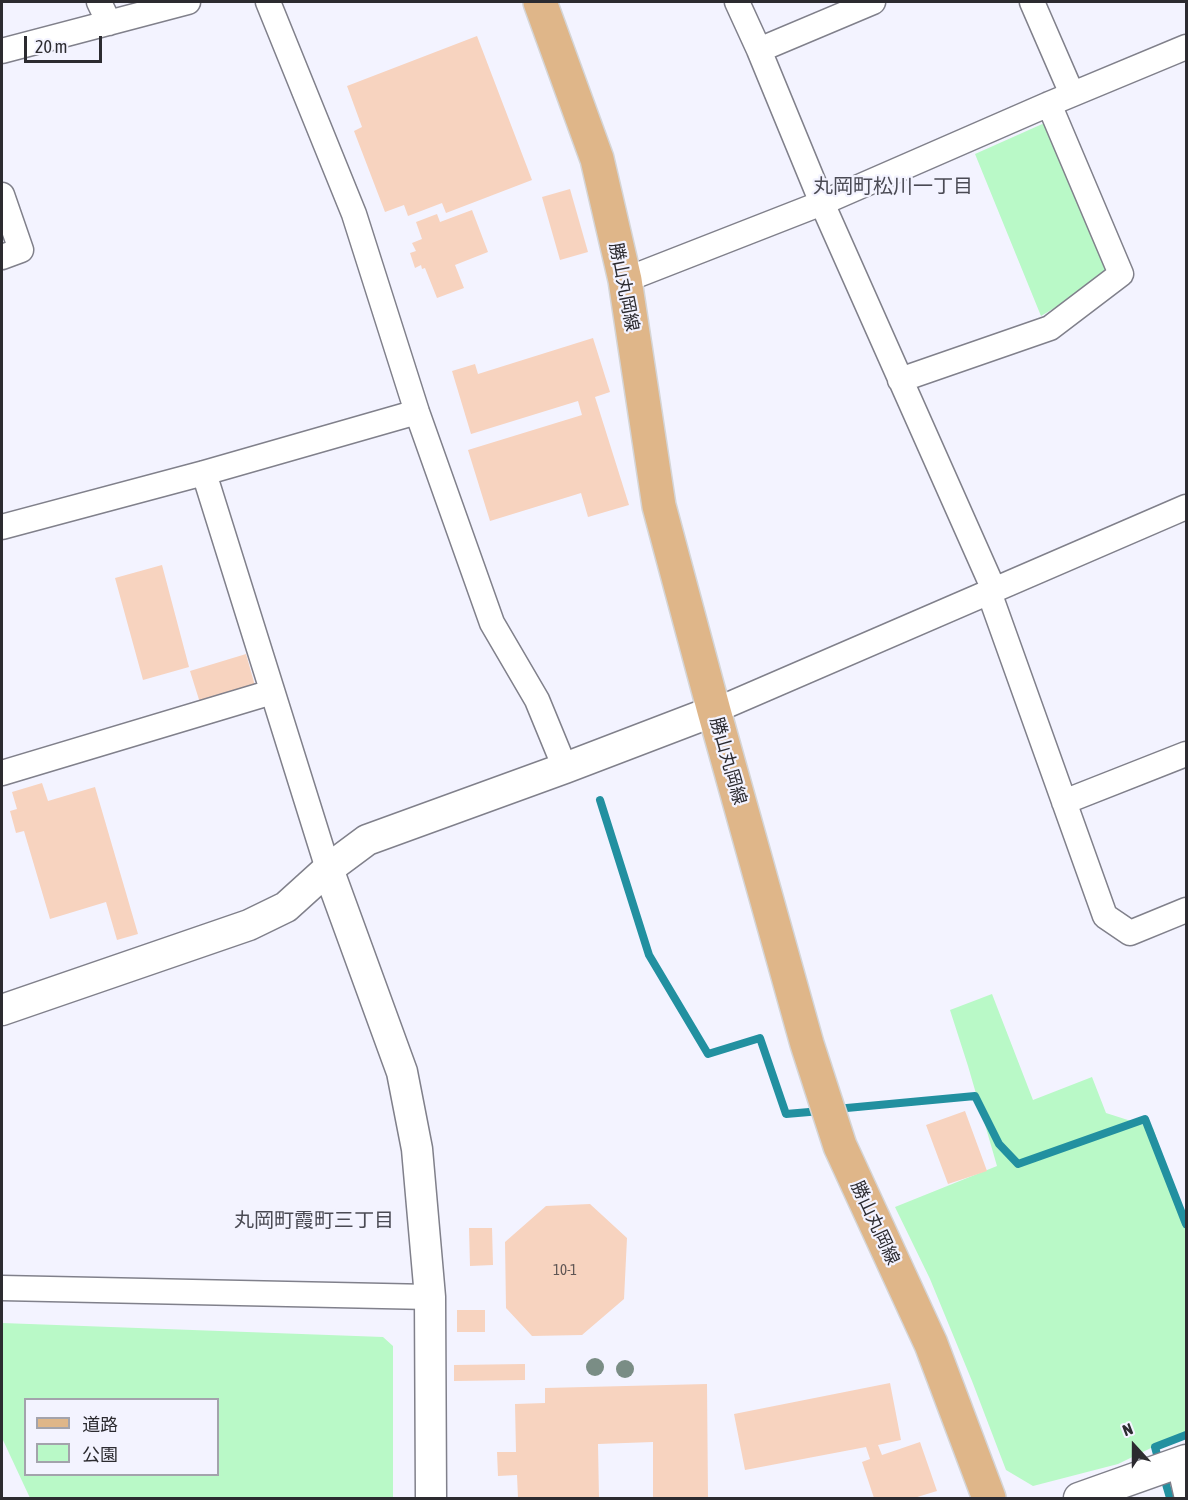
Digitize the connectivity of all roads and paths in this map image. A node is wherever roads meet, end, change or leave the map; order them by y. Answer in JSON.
{"nodes":[{"id":1,"x":189,"y":2,"type":"edge"},
{"id":2,"x":268,"y":2,"type":"edge"},
{"id":3,"x":540,"y":2,"type":"edge"},
{"id":4,"x":737,"y":2,"type":"edge"},
{"id":5,"x":873,"y":2,"type":"edge"},
{"id":6,"x":1032,"y":2,"type":"edge"},
{"id":7,"x":104,"y":12,"type":"edge"},
{"id":8,"x":1186,"y":47,"type":"edge"},
{"id":9,"x":759,"y":50,"type":"junction"},
{"id":10,"x":2,"y":51,"type":"edge"},
{"id":11,"x":1072,"y":94,"type":"junction"},
{"id":12,"x":1048,"y":104,"type":"junction"},
{"id":13,"x":2,"y":195,"type":"edge"},
{"id":14,"x":822,"y":203,"type":"junction"},
{"id":15,"x":2,"y":257,"type":"edge"},
{"id":16,"x":625,"y":280,"type":"junction"},
{"id":17,"x":900,"y":380,"type":"junction"},
{"id":18,"x":417,"y":412,"type":"junction"},
{"id":19,"x":204,"y":473,"type":"junction"},
{"id":20,"x":1186,"y":507,"type":"edge"},
{"id":21,"x":2,"y":527,"type":"edge"},
{"id":22,"x":991,"y":591,"type":"junction"},
{"id":23,"x":272,"y":692,"type":"junction"},
{"id":24,"x":714,"y":711,"type":"junction"},
{"id":25,"x":1186,"y":754,"type":"edge"},
{"id":26,"x":565,"y":768,"type":"junction"},
{"id":27,"x":2,"y":773,"type":"edge"},
{"id":28,"x":1064,"y":802,"type":"junction"},
{"id":29,"x":328,"y":869,"type":"junction"},
{"id":30,"x":1186,"y":910,"type":"edge"},
{"id":31,"x":2,"y":1010,"type":"edge"},
{"id":32,"x":2,"y":1288,"type":"edge"},
{"id":33,"x":430,"y":1297,"type":"junction"},
{"id":34,"x":1183,"y":1462,"type":"edge"},
{"id":35,"x":1186,"y":1494,"type":"edge"},
{"id":36,"x":431,"y":1498,"type":"edge"},
{"id":37,"x":989,"y":1498,"type":"edge"},
{"id":38,"x":1079,"y":1498,"type":"edge"}],
"edges":[{"from":1,"to":7,"type":"street"},
{"from":2,"to":18,"type":"street"},
{"from":3,"to":16,"type":"main road","name":"勝山丸岡線"},
{"from":4,"to":9,"type":"street"},
{"from":5,"to":9,"type":"street"},
{"from":6,"to":11,"type":"street"},
{"from":7,"to":10,"type":"street"},
{"from":8,"to":11,"type":"street"},
{"from":9,"to":14,"type":"street"},
{"from":11,"to":12,"type":"street"},
{"from":12,"to":14,"type":"street"},
{"from":12,"to":17,"type":"street"},
{"from":13,"to":15,"type":"street"},
{"from":14,"to":16,"type":"street"},
{"from":14,"to":17,"type":"street"},
{"from":16,"to":24,"type":"main road","name":"勝山丸岡線"},
{"from":17,"to":22,"type":"street"},
{"from":18,"to":19,"type":"street"},
{"from":18,"to":26,"type":"street"},
{"from":19,"to":21,"type":"street"},
{"from":19,"to":23,"type":"street"},
{"from":20,"to":22,"type":"street"},
{"from":22,"to":24,"type":"street"},
{"from":22,"to":28,"type":"street"},
{"from":23,"to":27,"type":"street"},
{"from":23,"to":29,"type":"street"},
{"from":24,"to":26,"type":"street"},
{"from":24,"to":37,"type":"main road","name":"勝山丸岡線"},
{"from":25,"to":28,"type":"street"},
{"from":26,"to":29,"type":"street"},
{"from":28,"to":30,"type":"street"},
{"from":29,"to":31,"type":"street"},
{"from":29,"to":33,"type":"street"},
{"from":32,"to":33,"type":"street"},
{"from":33,"to":36,"type":"street"},
{"from":34,"to":35,"type":"street"},
{"from":34,"to":38,"type":"street"}]}
